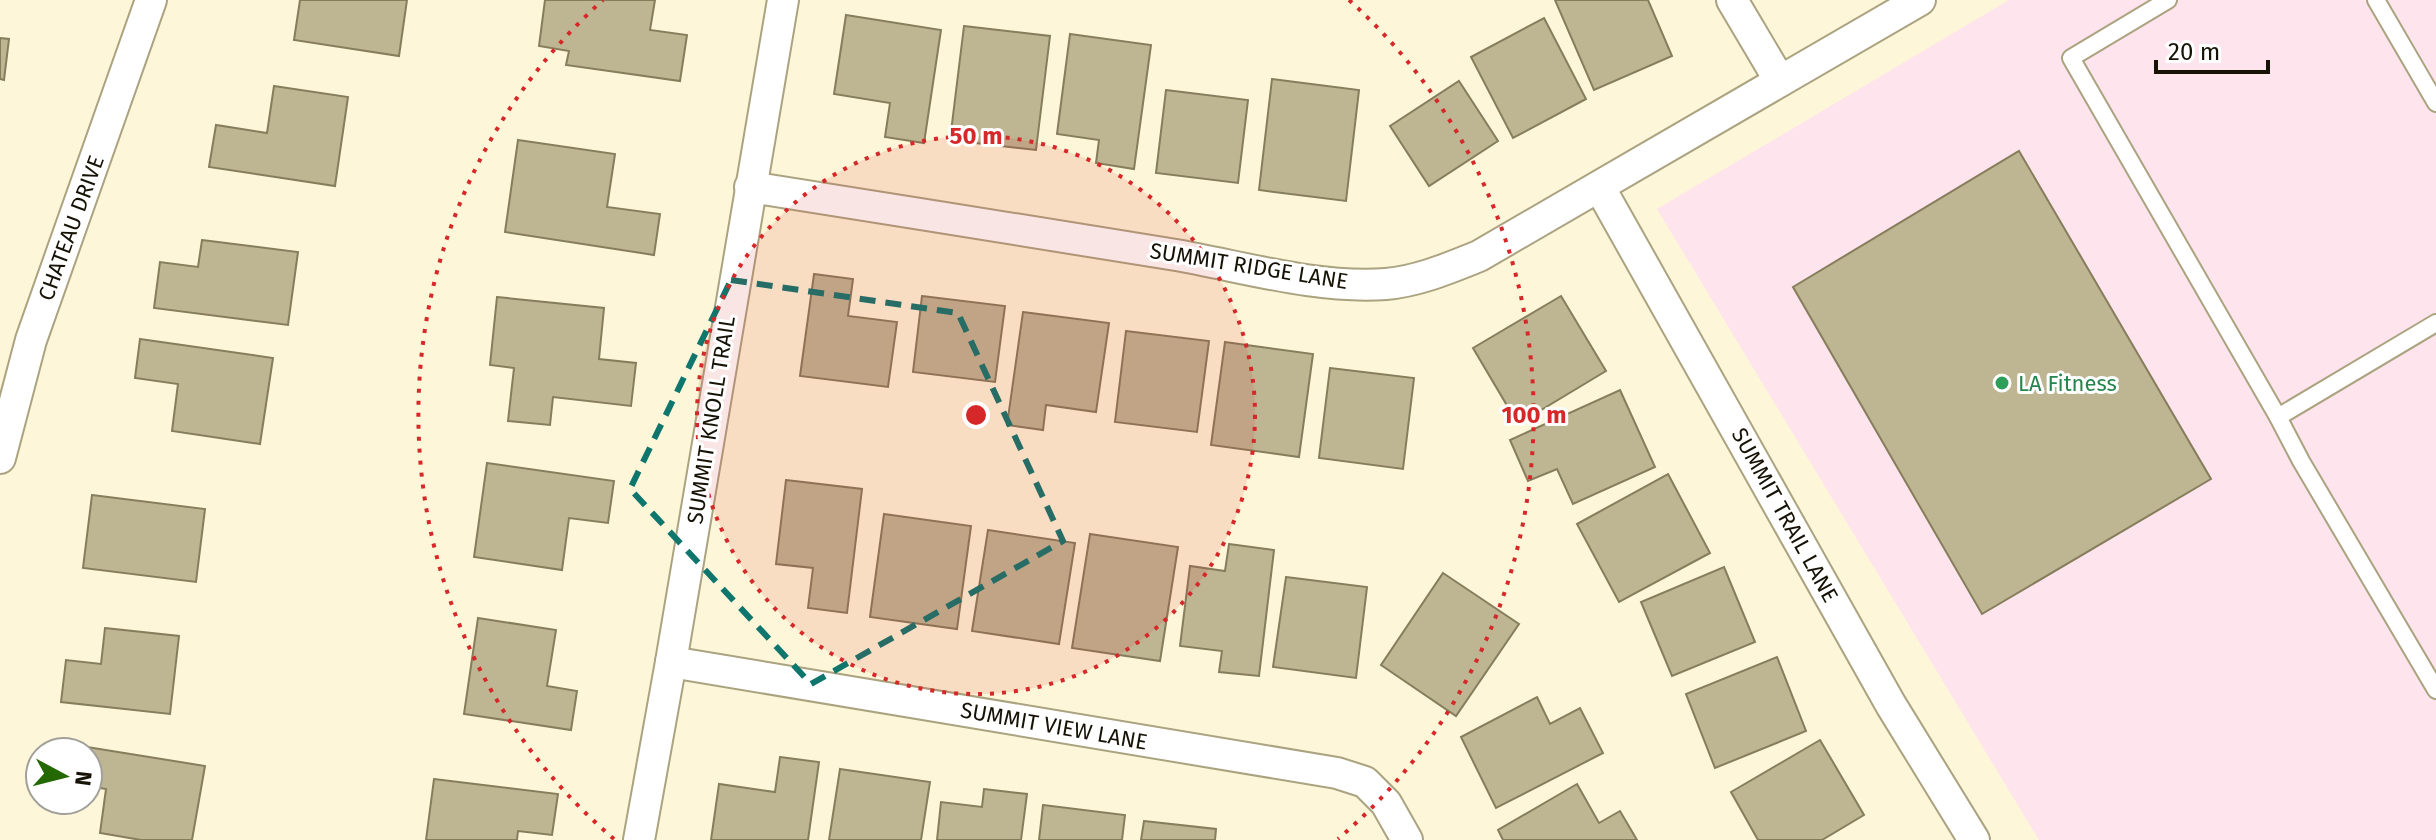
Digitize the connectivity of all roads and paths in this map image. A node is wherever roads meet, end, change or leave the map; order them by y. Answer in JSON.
{"nodes":[{"id":1,"x":151,"y":0,"type":"edge"},
{"id":2,"x":783,"y":0,"type":"edge"},
{"id":3,"x":1732,"y":0,"type":"edge"},
{"id":4,"x":1920,"y":0,"type":"edge"},
{"id":5,"x":2168,"y":0,"type":"edge"},
{"id":6,"x":2376,"y":0,"type":"edge"},
{"id":7,"x":1780,"y":81,"type":"junction"},
{"id":8,"x":2436,"y":103,"type":"edge"},
{"id":9,"x":750,"y":187,"type":"junction"},
{"id":10,"x":1600,"y":188,"type":"junction"},
{"id":11,"x":2436,"y":323,"type":"edge"},
{"id":12,"x":2278,"y":417,"type":"junction"},
{"id":13,"x":0,"y":458,"type":"edge"},
{"id":14,"x":671,"y":662,"type":"junction"},
{"id":15,"x":2436,"y":690,"type":"edge"},
{"id":16,"x":639,"y":840,"type":"edge"},
{"id":17,"x":1407,"y":840,"type":"edge"},
{"id":18,"x":1974,"y":840,"type":"edge"}],
"edges":[{"from":1,"to":13,"type":"street","name":"CHATEAU DRIVE"},
{"from":2,"to":9,"type":"street","name":"SUMMIT KNOLL TRAIL"},
{"from":3,"to":7,"type":"street"},
{"from":4,"to":7,"type":"street","name":"SUMMIT RIDGE LANE"},
{"from":5,"to":12,"type":"lane"},
{"from":6,"to":8,"type":"lane"},
{"from":7,"to":10,"type":"street","name":"SUMMIT RIDGE LANE"},
{"from":9,"to":10,"type":"street","name":"SUMMIT RIDGE LANE"},
{"from":9,"to":14,"type":"street","name":"SUMMIT KNOLL TRAIL"},
{"from":10,"to":18,"type":"street","name":"SUMMIT TRAIL LANE"},
{"from":11,"to":12,"type":"lane"},
{"from":12,"to":15,"type":"lane"},
{"from":14,"to":16,"type":"street","name":"SUMMIT KNOLL TRAIL"},
{"from":14,"to":17,"type":"street","name":"SUMMIT VIEW LANE"}]}
